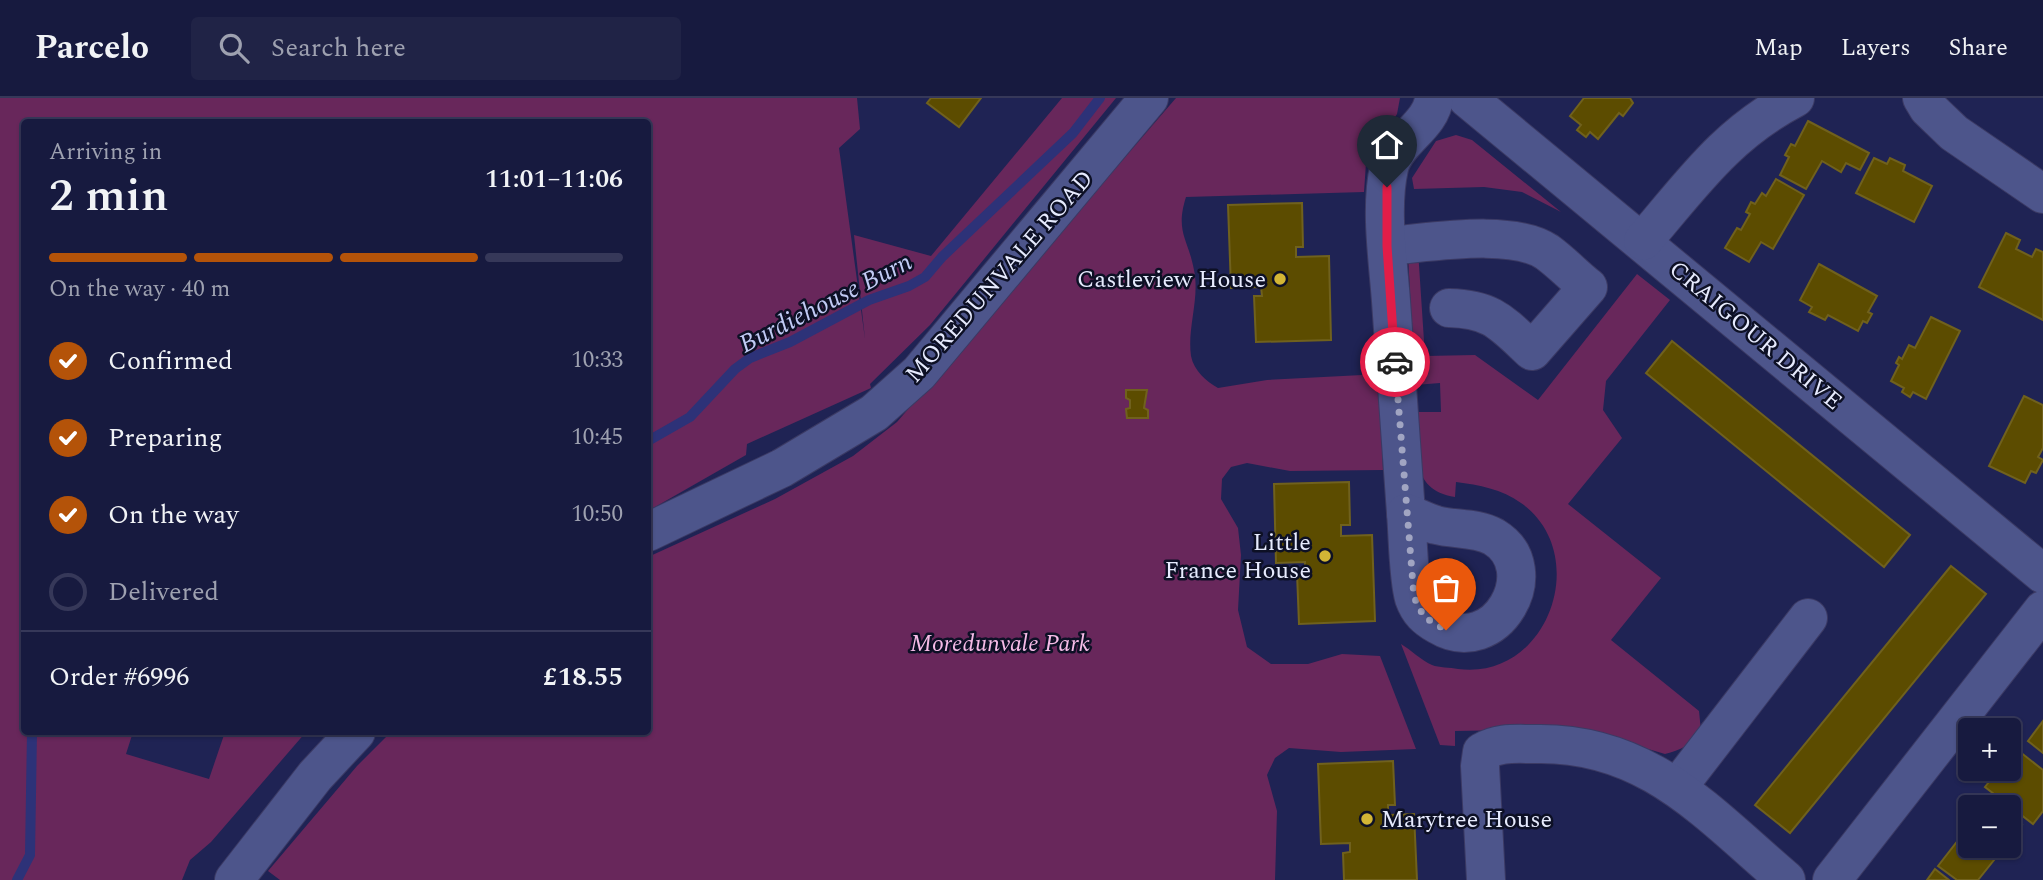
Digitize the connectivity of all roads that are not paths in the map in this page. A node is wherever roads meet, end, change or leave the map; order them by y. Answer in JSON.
{"nodes":[{"id":1,"x":1149,"y":98,"type":"edge"},
{"id":2,"x":1434,"y":98,"type":"edge"},
{"id":3,"x":1467,"y":98,"type":"edge"},
{"id":4,"x":1795,"y":98,"type":"edge"},
{"id":5,"x":1922,"y":98,"type":"edge"},
{"id":6,"x":2043,"y":194,"type":"edge"},
{"id":7,"x":1643,"y":241,"type":"junction"},
{"id":8,"x":1387,"y":246,"type":"junction"},
{"id":9,"x":1449,"y":308,"type":"dead end"},
{"id":10,"x":1406,"y":513,"type":"dead end"},
{"id":11,"x":651,"y":531,"type":"edge"},
{"id":12,"x":2043,"y":574,"type":"edge"},
{"id":13,"x":2043,"y":610,"type":"edge"},
{"id":14,"x":1808,"y":618,"type":"dead end"},
{"id":15,"x":353,"y":735,"type":"edge"},
{"id":16,"x":1677,"y":788,"type":"junction"},
{"id":17,"x":234,"y":880,"type":"edge"},
{"id":18,"x":1486,"y":880,"type":"edge"},
{"id":19,"x":1786,"y":880,"type":"edge"},
{"id":20,"x":1832,"y":880,"type":"edge"}],
"edges":[{"from":1,"to":11,"type":"street","name":"MOREDUNVALE ROAD"},
{"from":2,"to":8,"type":"street"},
{"from":3,"to":7,"type":"street","name":"CRAIGOUR DRIVE"},
{"from":4,"to":7,"type":"street"},
{"from":5,"to":6,"type":"street"},
{"from":7,"to":12,"type":"street","name":"CRAIGOUR DRIVE"},
{"from":8,"to":9,"type":"street"},
{"from":8,"to":10,"type":"street"},
{"from":13,"to":20,"type":"street"},
{"from":14,"to":16,"type":"street"},
{"from":15,"to":17,"type":"street"},
{"from":16,"to":18,"type":"street"},
{"from":16,"to":19,"type":"street"}]}
